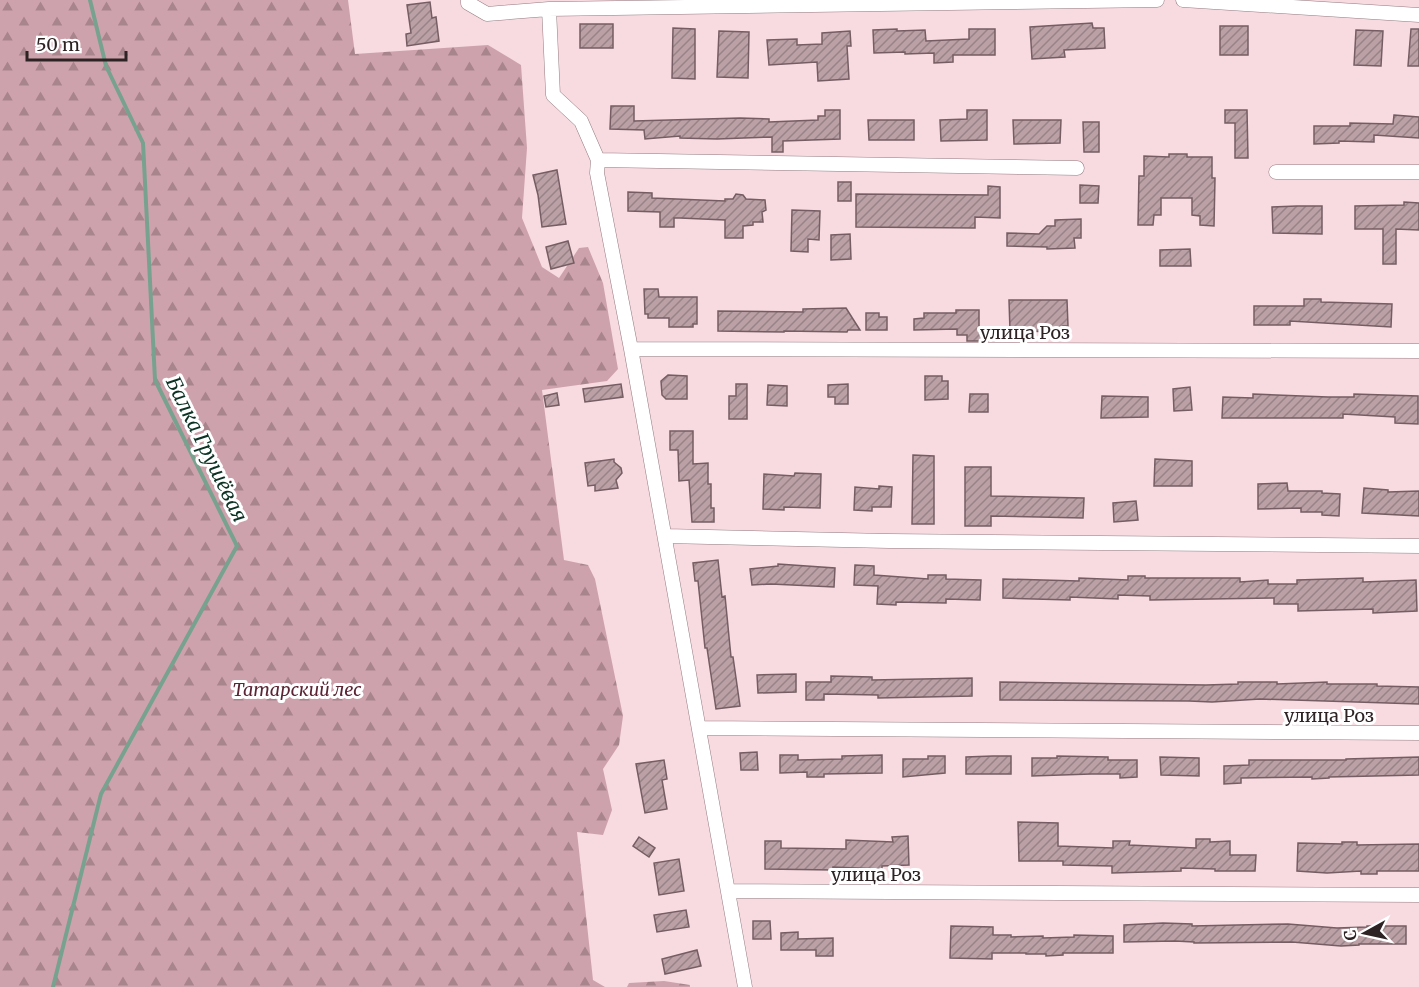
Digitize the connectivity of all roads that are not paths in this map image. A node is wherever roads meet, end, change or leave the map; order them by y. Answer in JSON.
{"nodes":[{"id":1,"x":468,"y":0,"type":"edge"},
{"id":2,"x":1157,"y":0,"type":"edge"},
{"id":3,"x":1183,"y":0,"type":"edge"},
{"id":4,"x":549,"y":9,"type":"junction"},
{"id":5,"x":1419,"y":15,"type":"edge"},
{"id":6,"x":598,"y":160,"type":"junction"},
{"id":7,"x":1077,"y":168,"type":"dead end"},
{"id":8,"x":1276,"y":172,"type":"dead end"},
{"id":9,"x":1419,"y":172,"type":"edge"},
{"id":10,"x":631,"y":349,"type":"junction"},
{"id":11,"x":1419,"y":351,"type":"edge"},
{"id":12,"x":665,"y":536,"type":"junction"},
{"id":13,"x":1419,"y":546,"type":"edge"},
{"id":14,"x":699,"y":728,"type":"junction"},
{"id":15,"x":1419,"y":733,"type":"edge"},
{"id":16,"x":728,"y":891,"type":"junction"},
{"id":17,"x":1419,"y":895,"type":"edge"},
{"id":18,"x":745,"y":987,"type":"edge"}],
"edges":[{"from":1,"to":4,"type":"street"},
{"from":2,"to":4,"type":"street"},
{"from":3,"to":5,"type":"street"},
{"from":4,"to":6,"type":"street"},
{"from":6,"to":7,"type":"street"},
{"from":6,"to":10,"type":"street"},
{"from":8,"to":9,"type":"street"},
{"from":10,"to":11,"type":"street","name":"улица Роз"},
{"from":10,"to":12,"type":"street"},
{"from":12,"to":13,"type":"street"},
{"from":12,"to":14,"type":"street"},
{"from":14,"to":15,"type":"street","name":"улица Роз"},
{"from":14,"to":16,"type":"street"},
{"from":16,"to":17,"type":"street","name":"улица Роз"},
{"from":16,"to":18,"type":"street"}]}
